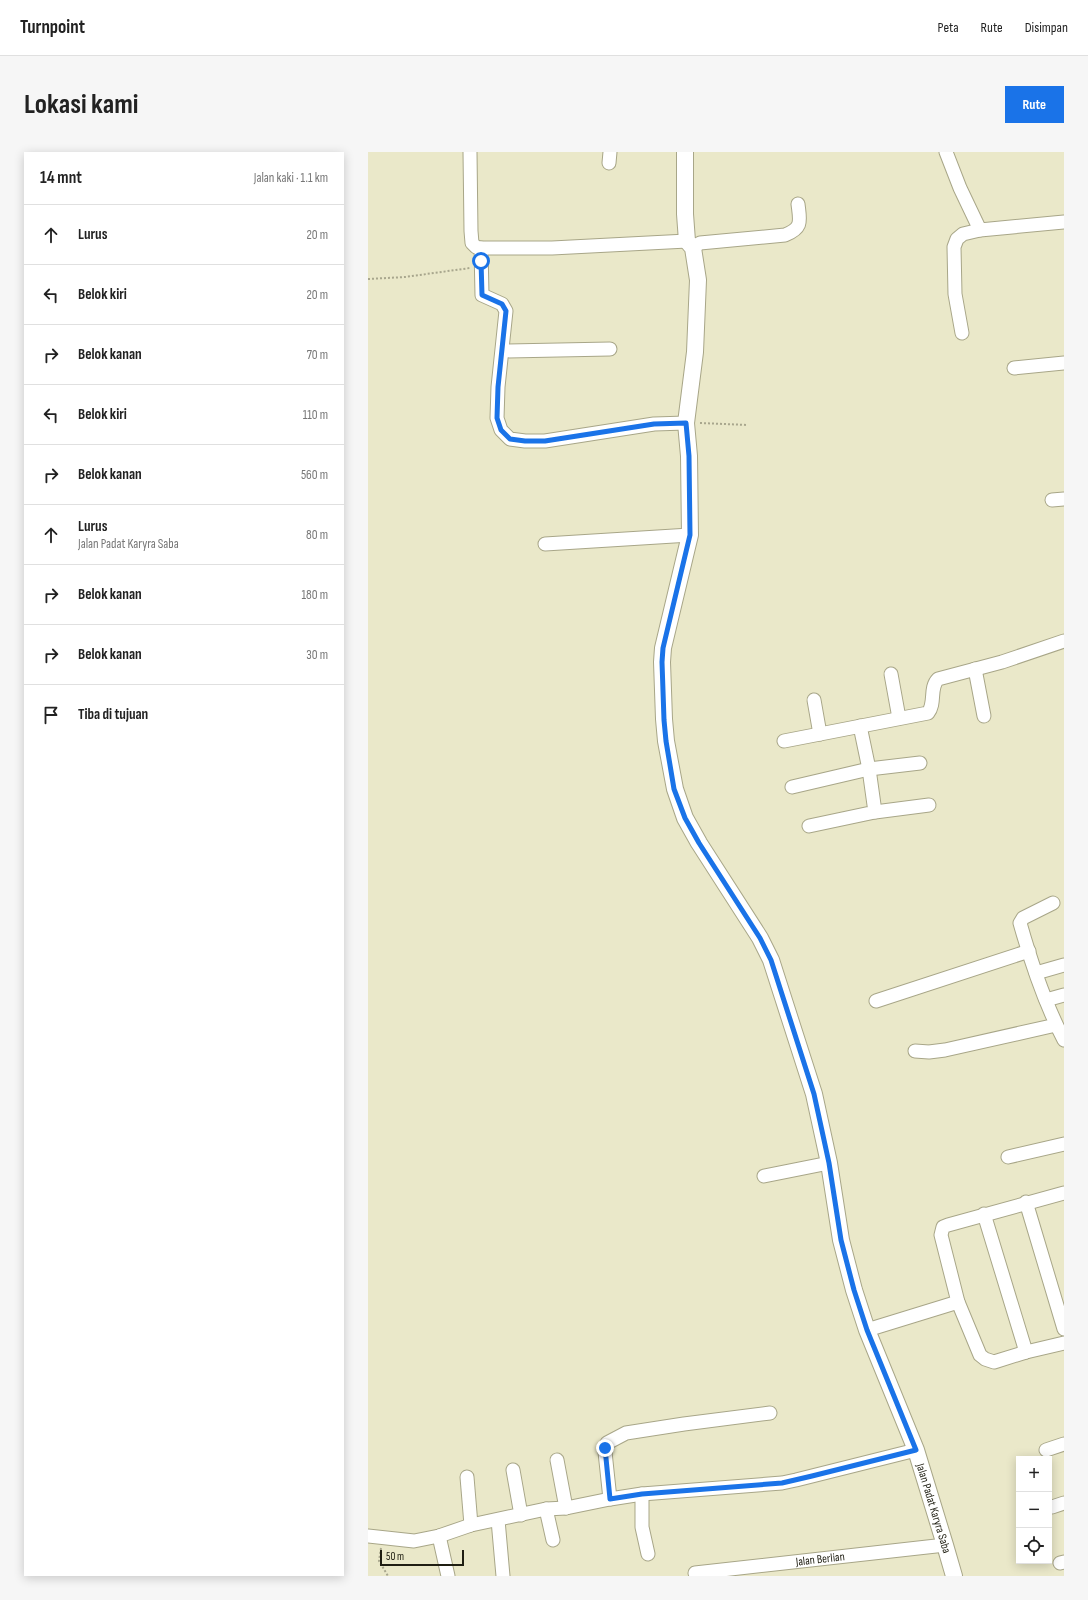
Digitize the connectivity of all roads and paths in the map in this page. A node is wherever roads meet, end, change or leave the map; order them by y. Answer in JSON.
{"nodes":[{"id":1,"x":470,"y":152,"type":"edge"},
{"id":2,"x":685,"y":152,"type":"edge"},
{"id":3,"x":946,"y":152,"type":"edge"},
{"id":4,"x":798,"y":204,"type":"dead end"},
{"id":5,"x":1064,"y":222,"type":"edge"},
{"id":6,"x":980,"y":230,"type":"junction"},
{"id":7,"x":690,"y":245,"type":"junction"},
{"id":8,"x":481,"y":254,"type":"junction"},
{"id":9,"x":368,"y":279,"type":"edge"},
{"id":10,"x":962,"y":332,"type":"dead end"},
{"id":11,"x":610,"y":349,"type":"dead end"},
{"id":12,"x":502,"y":351,"type":"junction"},
{"id":13,"x":1064,"y":363,"type":"edge"},
{"id":14,"x":1014,"y":368,"type":"dead end"},
{"id":15,"x":686,"y":423,"type":"junction"},
{"id":16,"x":747,"y":425,"type":"dead end"},
{"id":17,"x":690,"y":535,"type":"junction"},
{"id":18,"x":545,"y":544,"type":"dead end"},
{"id":19,"x":1064,"y":641,"type":"edge"},
{"id":20,"x":975,"y":669,"type":"junction"},
{"id":21,"x":891,"y":674,"type":"dead end"},
{"id":22,"x":814,"y":700,"type":"dead end"},
{"id":23,"x":984,"y":716,"type":"dead end"},
{"id":24,"x":899,"y":718,"type":"junction"},
{"id":25,"x":860,"y":726,"type":"junction"},
{"id":26,"x":820,"y":734,"type":"junction"},
{"id":27,"x":784,"y":741,"type":"dead end"},
{"id":28,"x":920,"y":763,"type":"dead end"},
{"id":29,"x":869,"y":769,"type":"junction"},
{"id":30,"x":792,"y":787,"type":"dead end"},
{"id":31,"x":929,"y":805,"type":"dead end"},
{"id":32,"x":875,"y":812,"type":"junction"},
{"id":33,"x":809,"y":826,"type":"dead end"},
{"id":34,"x":1053,"y":903,"type":"dead end"},
{"id":35,"x":1029,"y":951,"type":"junction"},
{"id":36,"x":1064,"y":965,"type":"edge"},
{"id":37,"x":1036,"y":973,"type":"junction"},
{"id":38,"x":1064,"y":995,"type":"edge"},
{"id":39,"x":1046,"y":1000,"type":"junction"},
{"id":40,"x":876,"y":1001,"type":"dead end"},
{"id":41,"x":1056,"y":1024,"type":"junction"},
{"id":42,"x":1064,"y":1040,"type":"edge"},
{"id":43,"x":914,"y":1051,"type":"dead end"},
{"id":44,"x":1064,"y":1144,"type":"edge"},
{"id":45,"x":1008,"y":1157,"type":"dead end"},
{"id":46,"x":829,"y":1163,"type":"junction"},
{"id":47,"x":764,"y":1176,"type":"dead end"},
{"id":48,"x":1064,"y":1192,"type":"edge"},
{"id":49,"x":1026,"y":1202,"type":"junction"},
{"id":50,"x":984,"y":1214,"type":"junction"},
{"id":51,"x":958,"y":1302,"type":"junction"},
{"id":52,"x":1064,"y":1329,"type":"edge"},
{"id":53,"x":867,"y":1330,"type":"junction"},
{"id":54,"x":1064,"y":1343,"type":"edge"},
{"id":55,"x":1026,"y":1352,"type":"junction"},
{"id":56,"x":770,"y":1414,"type":"dead end"},
{"id":57,"x":1064,"y":1444,"type":"edge"},
{"id":58,"x":916,"y":1450,"type":"junction"},
{"id":59,"x":1046,"y":1450,"type":"dead end"},
{"id":60,"x":557,"y":1460,"type":"dead end"},
{"id":61,"x":513,"y":1470,"type":"dead end"},
{"id":62,"x":467,"y":1477,"type":"dead end"},
{"id":63,"x":642,"y":1494,"type":"junction"},
{"id":64,"x":610,"y":1499,"type":"junction"},
{"id":65,"x":566,"y":1508,"type":"junction"},
{"id":66,"x":546,"y":1510,"type":"junction"},
{"id":67,"x":521,"y":1515,"type":"junction"},
{"id":68,"x":498,"y":1520,"type":"junction"},
{"id":69,"x":471,"y":1525,"type":"junction"},
{"id":70,"x":368,"y":1536,"type":"edge"},
{"id":71,"x":439,"y":1536,"type":"junction"},
{"id":72,"x":384,"y":1537,"type":"junction"},
{"id":73,"x":553,"y":1540,"type":"dead end"},
{"id":74,"x":945,"y":1545,"type":"junction"},
{"id":75,"x":648,"y":1554,"type":"dead end"},
{"id":76,"x":694,"y":1573,"type":"dead end"},
{"id":77,"x":388,"y":1576,"type":"edge"},
{"id":78,"x":448,"y":1576,"type":"edge"},
{"id":79,"x":503,"y":1576,"type":"edge"},
{"id":80,"x":954,"y":1576,"type":"edge"}],
"edges":[{"from":1,"to":8,"type":"street"},
{"from":2,"to":7,"type":"street","name":"Jalan Padat Karyra Saba"},
{"from":3,"to":6,"type":"street"},
{"from":4,"to":7,"type":"street"},
{"from":5,"to":6,"type":"street"},
{"from":6,"to":10,"type":"street"},
{"from":7,"to":8,"type":"street"},
{"from":7,"to":15,"type":"street","name":"Jalan Padat Karyra Saba"},
{"from":8,"to":9,"type":"path"},
{"from":8,"to":12,"type":"street"},
{"from":11,"to":12,"type":"street"},
{"from":12,"to":15,"type":"street"},
{"from":13,"to":14,"type":"street"},
{"from":15,"to":16,"type":"path"},
{"from":15,"to":17,"type":"street","name":"Jalan Padat Karyra Saba"},
{"from":17,"to":18,"type":"street"},
{"from":17,"to":46,"type":"street","name":"Jalan Padat Karyra Saba"},
{"from":19,"to":20,"type":"street"},
{"from":20,"to":23,"type":"street"},
{"from":20,"to":24,"type":"street"},
{"from":21,"to":24,"type":"street"},
{"from":22,"to":26,"type":"street"},
{"from":24,"to":25,"type":"street"},
{"from":25,"to":26,"type":"street"},
{"from":25,"to":29,"type":"street"},
{"from":26,"to":27,"type":"street"},
{"from":28,"to":29,"type":"street"},
{"from":29,"to":30,"type":"street"},
{"from":29,"to":32,"type":"street"},
{"from":31,"to":32,"type":"street"},
{"from":32,"to":33,"type":"street"},
{"from":34,"to":35,"type":"street"},
{"from":35,"to":37,"type":"street"},
{"from":35,"to":40,"type":"street"},
{"from":36,"to":37,"type":"street"},
{"from":37,"to":39,"type":"street"},
{"from":38,"to":39,"type":"street"},
{"from":39,"to":41,"type":"street"},
{"from":41,"to":42,"type":"street"},
{"from":41,"to":43,"type":"street"},
{"from":44,"to":45,"type":"street"},
{"from":46,"to":47,"type":"street"},
{"from":46,"to":53,"type":"street","name":"Jalan Padat Karyra Saba"},
{"from":48,"to":49,"type":"street"},
{"from":49,"to":50,"type":"street"},
{"from":49,"to":52,"type":"street"},
{"from":50,"to":51,"type":"street"},
{"from":50,"to":55,"type":"street"},
{"from":51,"to":53,"type":"street"},
{"from":51,"to":55,"type":"street"},
{"from":53,"to":58,"type":"street","name":"Jalan Padat Karyra Saba"},
{"from":54,"to":55,"type":"street"},
{"from":56,"to":64,"type":"street"},
{"from":57,"to":59,"type":"street"},
{"from":58,"to":63,"type":"street"},
{"from":58,"to":74,"type":"street","name":"Jalan Padat Karyra Saba"},
{"from":60,"to":65,"type":"street"},
{"from":61,"to":67,"type":"street"},
{"from":62,"to":69,"type":"street"},
{"from":63,"to":64,"type":"street"},
{"from":63,"to":75,"type":"street"},
{"from":64,"to":65,"type":"street"},
{"from":65,"to":66,"type":"street"},
{"from":66,"to":67,"type":"street"},
{"from":66,"to":73,"type":"street"},
{"from":67,"to":68,"type":"street"},
{"from":68,"to":69,"type":"street"},
{"from":68,"to":79,"type":"street"},
{"from":69,"to":71,"type":"street"},
{"from":70,"to":72,"type":"street"},
{"from":71,"to":72,"type":"street"},
{"from":71,"to":78,"type":"street"},
{"from":72,"to":77,"type":"path"},
{"from":74,"to":76,"type":"street","name":"Jalan Berlian"},
{"from":74,"to":80,"type":"street","name":"Jalan Padat Karyra Saba"}]}
